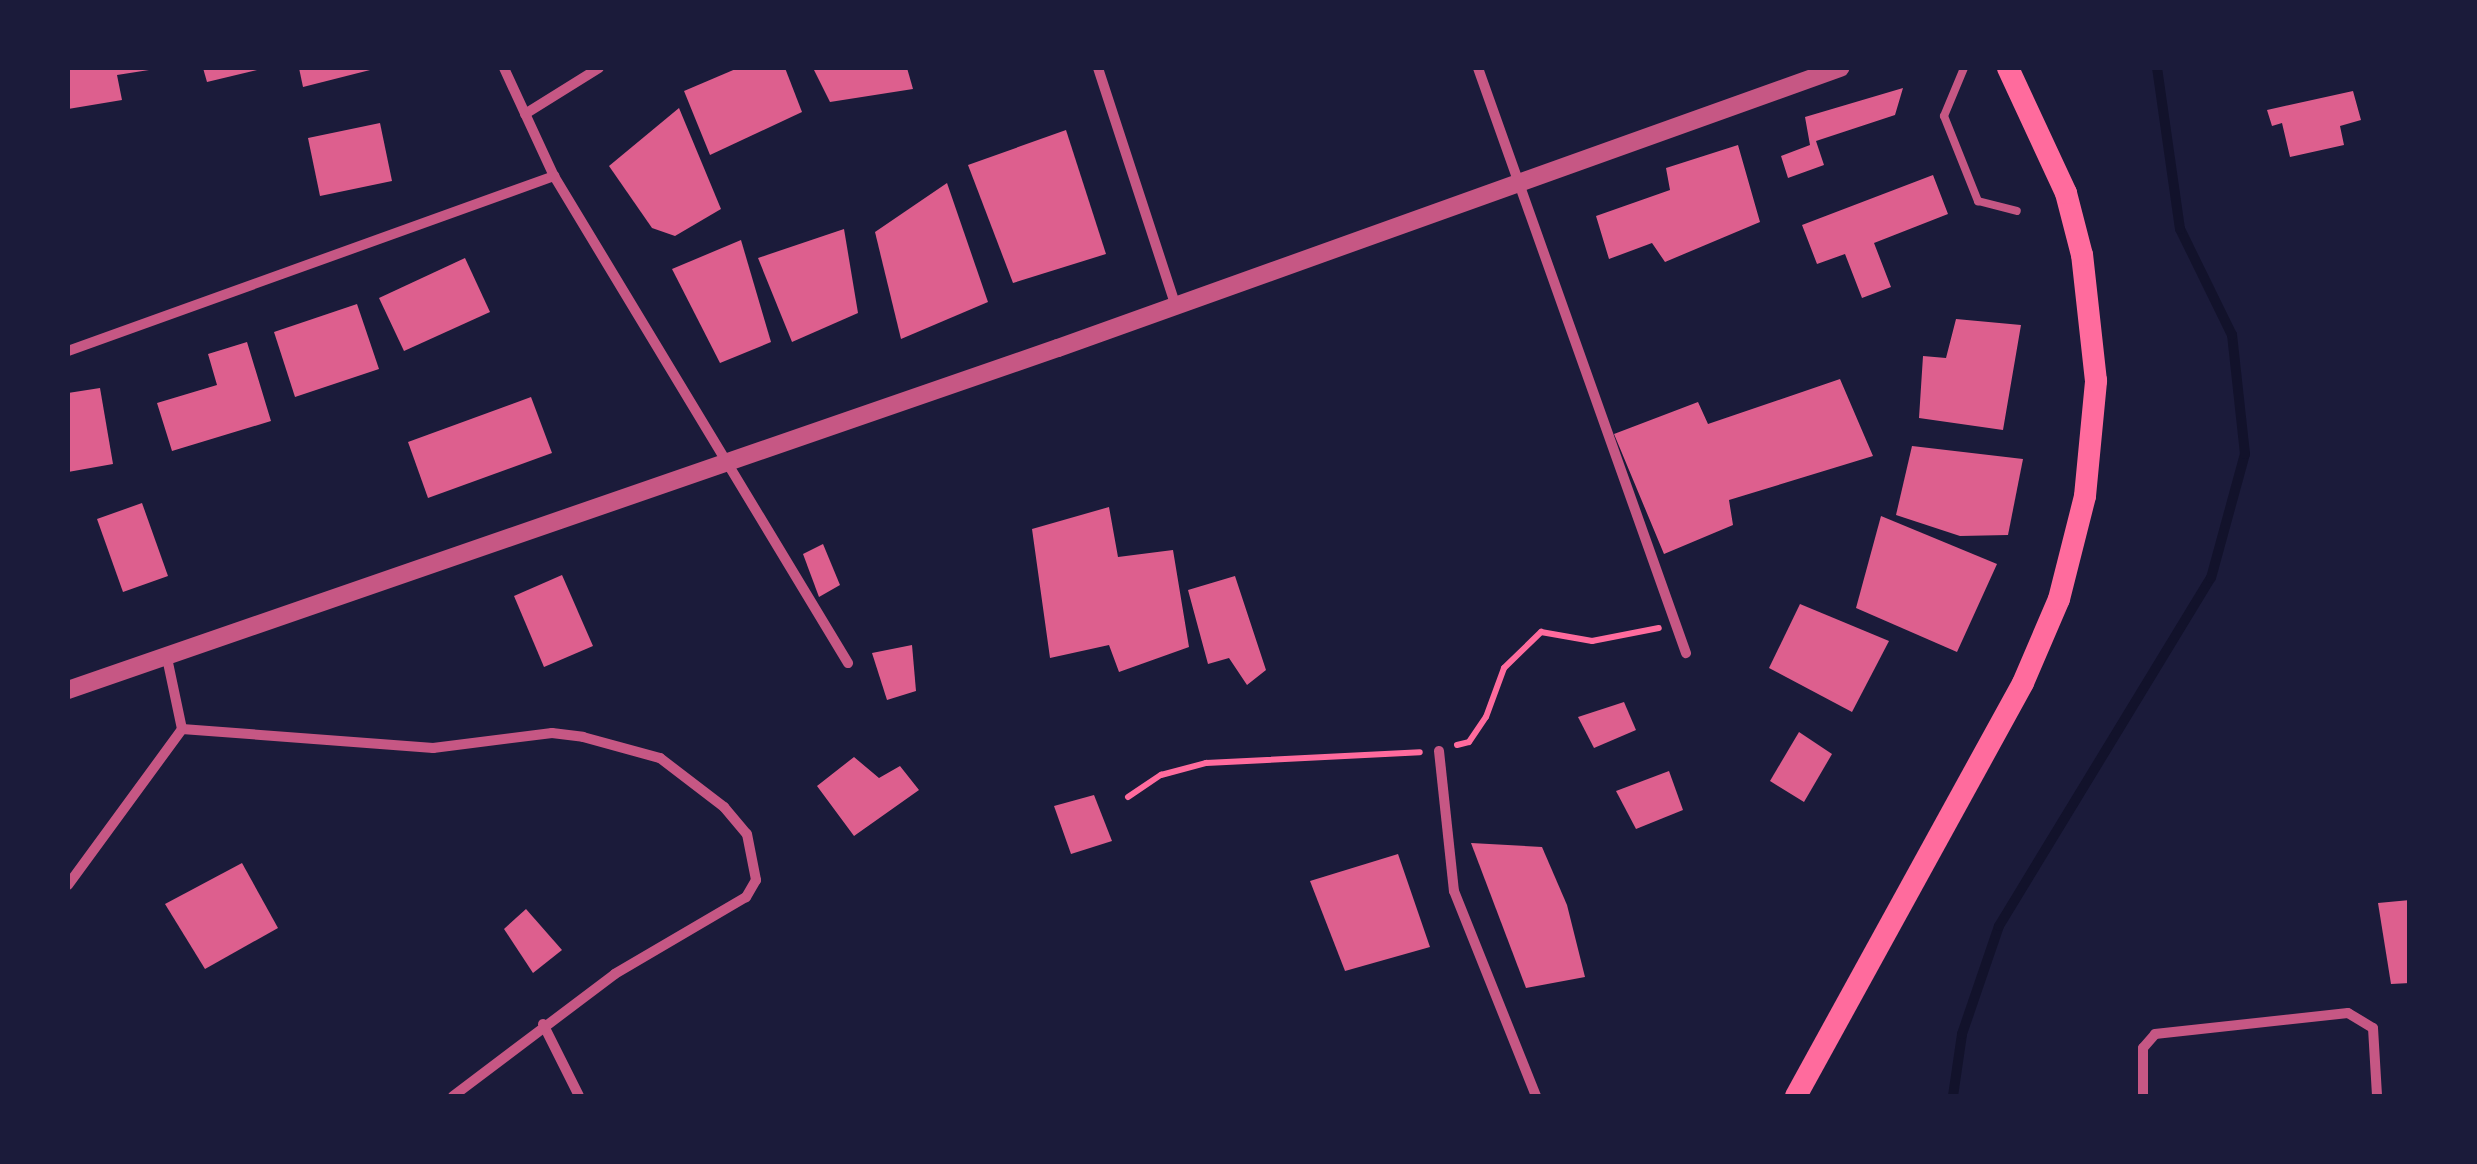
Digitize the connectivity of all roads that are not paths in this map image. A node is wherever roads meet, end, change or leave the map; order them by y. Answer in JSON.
{"nodes":[{"id":1,"x":504,"y":68,"type":"edge"},
{"id":2,"x":600,"y":68,"type":"edge"},
{"id":3,"x":1098,"y":68,"type":"edge"},
{"id":4,"x":1478,"y":68,"type":"edge"},
{"id":5,"x":1840,"y":68,"type":"edge"},
{"id":6,"x":1964,"y":68,"type":"edge"},
{"id":7,"x":2008,"y":68,"type":"edge"},
{"id":8,"x":525,"y":114,"type":"junction"},
{"id":9,"x":554,"y":176,"type":"junction"},
{"id":10,"x":1520,"y":182,"type":"junction"},
{"id":11,"x":2017,"y":211,"type":"dead end"},
{"id":12,"x":1176,"y":306,"type":"junction"},
{"id":13,"x":68,"y":351,"type":"edge"},
{"id":14,"x":723,"y":462,"type":"junction"},
{"id":15,"x":166,"y":652,"type":"junction"},
{"id":16,"x":1686,"y":653,"type":"dead end"},
{"id":17,"x":848,"y":663,"type":"dead end"},
{"id":18,"x":68,"y":690,"type":"edge"},
{"id":19,"x":182,"y":729,"type":"junction"},
{"id":20,"x":1439,"y":751,"type":"road end"},
{"id":21,"x":68,"y":885,"type":"edge"},
{"id":22,"x":543,"y":1024,"type":"junction"},
{"id":23,"x":453,"y":1096,"type":"edge"},
{"id":24,"x":578,"y":1096,"type":"edge"},
{"id":25,"x":1536,"y":1096,"type":"edge"},
{"id":26,"x":1796,"y":1096,"type":"edge"},
{"id":27,"x":2143,"y":1096,"type":"edge"},
{"id":28,"x":2378,"y":1096,"type":"edge"}],
"edges":[{"from":1,"to":8,"type":"street"},
{"from":2,"to":8,"type":"street"},
{"from":3,"to":12,"type":"street"},
{"from":4,"to":10,"type":"street"},
{"from":5,"to":10,"type":"street"},
{"from":6,"to":11,"type":"lane"},
{"from":7,"to":26,"type":"main road"},
{"from":8,"to":9,"type":"street"},
{"from":9,"to":13,"type":"street"},
{"from":9,"to":14,"type":"street"},
{"from":10,"to":12,"type":"street"},
{"from":10,"to":16,"type":"street"},
{"from":12,"to":14,"type":"street"},
{"from":14,"to":15,"type":"street"},
{"from":14,"to":17,"type":"street"},
{"from":15,"to":18,"type":"street"},
{"from":15,"to":19,"type":"street"},
{"from":19,"to":21,"type":"street"},
{"from":19,"to":22,"type":"street"},
{"from":20,"to":25,"type":"street"},
{"from":22,"to":23,"type":"street"},
{"from":22,"to":24,"type":"street"},
{"from":27,"to":28,"type":"street"}]}
